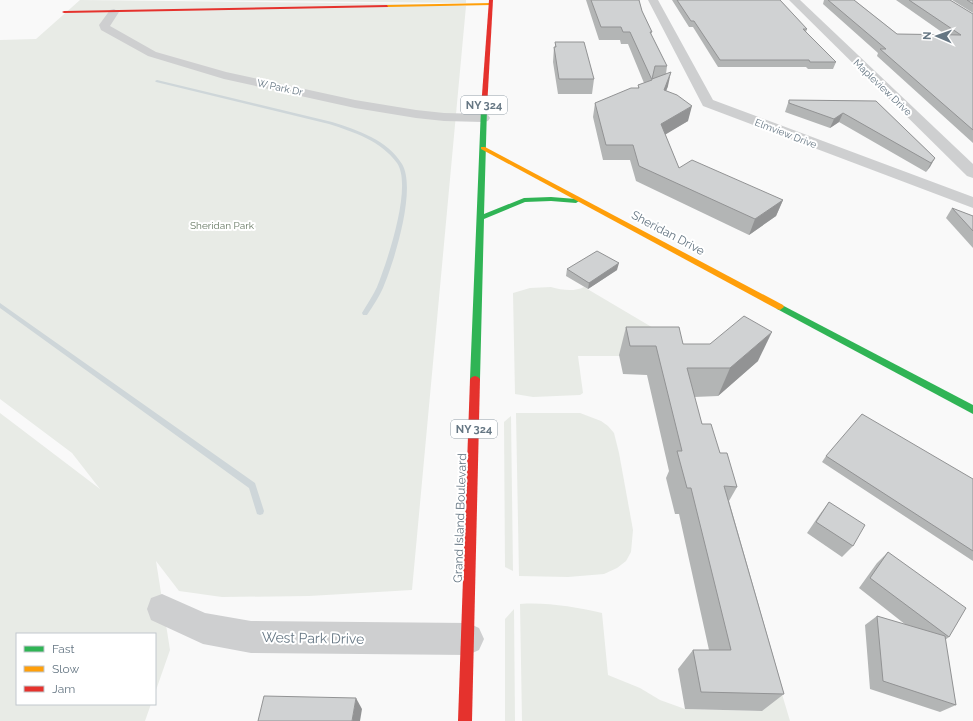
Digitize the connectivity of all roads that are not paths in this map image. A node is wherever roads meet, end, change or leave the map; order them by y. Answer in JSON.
{"nodes":[{"id":1,"x":653,"y":0,"type":"edge"},
{"id":2,"x":794,"y":0,"type":"edge"},
{"id":3,"x":491,"y":2,"type":"edge"},
{"id":4,"x":64,"y":12,"type":"dead end"},
{"id":5,"x":114,"y":12,"type":"junction"},
{"id":6,"x":483,"y":118,"type":"junction"},
{"id":7,"x":483,"y":148,"type":"junction"},
{"id":8,"x":973,"y":173,"type":"edge"},
{"id":9,"x":586,"y":202,"type":"junction"},
{"id":10,"x":973,"y":203,"type":"edge"},
{"id":11,"x":481,"y":218,"type":"junction"},
{"id":12,"x":973,"y":410,"type":"edge"},
{"id":13,"x":162,"y":609,"type":"dead end"},
{"id":14,"x":468,"y":639,"type":"junction"},
{"id":15,"x":465,"y":721,"type":"edge"}],
"edges":[{"from":1,"to":10,"type":"street","name":"Elmview Drive"},
{"from":2,"to":8,"type":"street","name":"Mapleview Drive"},
{"from":3,"to":5,"type":"main road"},
{"from":3,"to":6,"type":"main road","number":"NY 324"},
{"from":4,"to":5,"type":"main road"},
{"from":5,"to":6,"type":"street","name":"W Park Dr"},
{"from":6,"to":7,"type":"main road","number":"NY 324"},
{"from":7,"to":9,"type":"main road","name":"Sheridan Drive"},
{"from":7,"to":11,"type":"main road","name":"Grand Island Boulevard","number":"NY 324"},
{"from":9,"to":11,"type":"main road"},
{"from":9,"to":12,"type":"main road","name":"Sheridan Drive"},
{"from":11,"to":14,"type":"main road","name":"Grand Island Boulevard","number":"NY 324"},
{"from":13,"to":14,"type":"street","name":"West Park Drive"},
{"from":14,"to":15,"type":"main road","name":"Grand Island Boulevard","number":"NY 324"}]}
